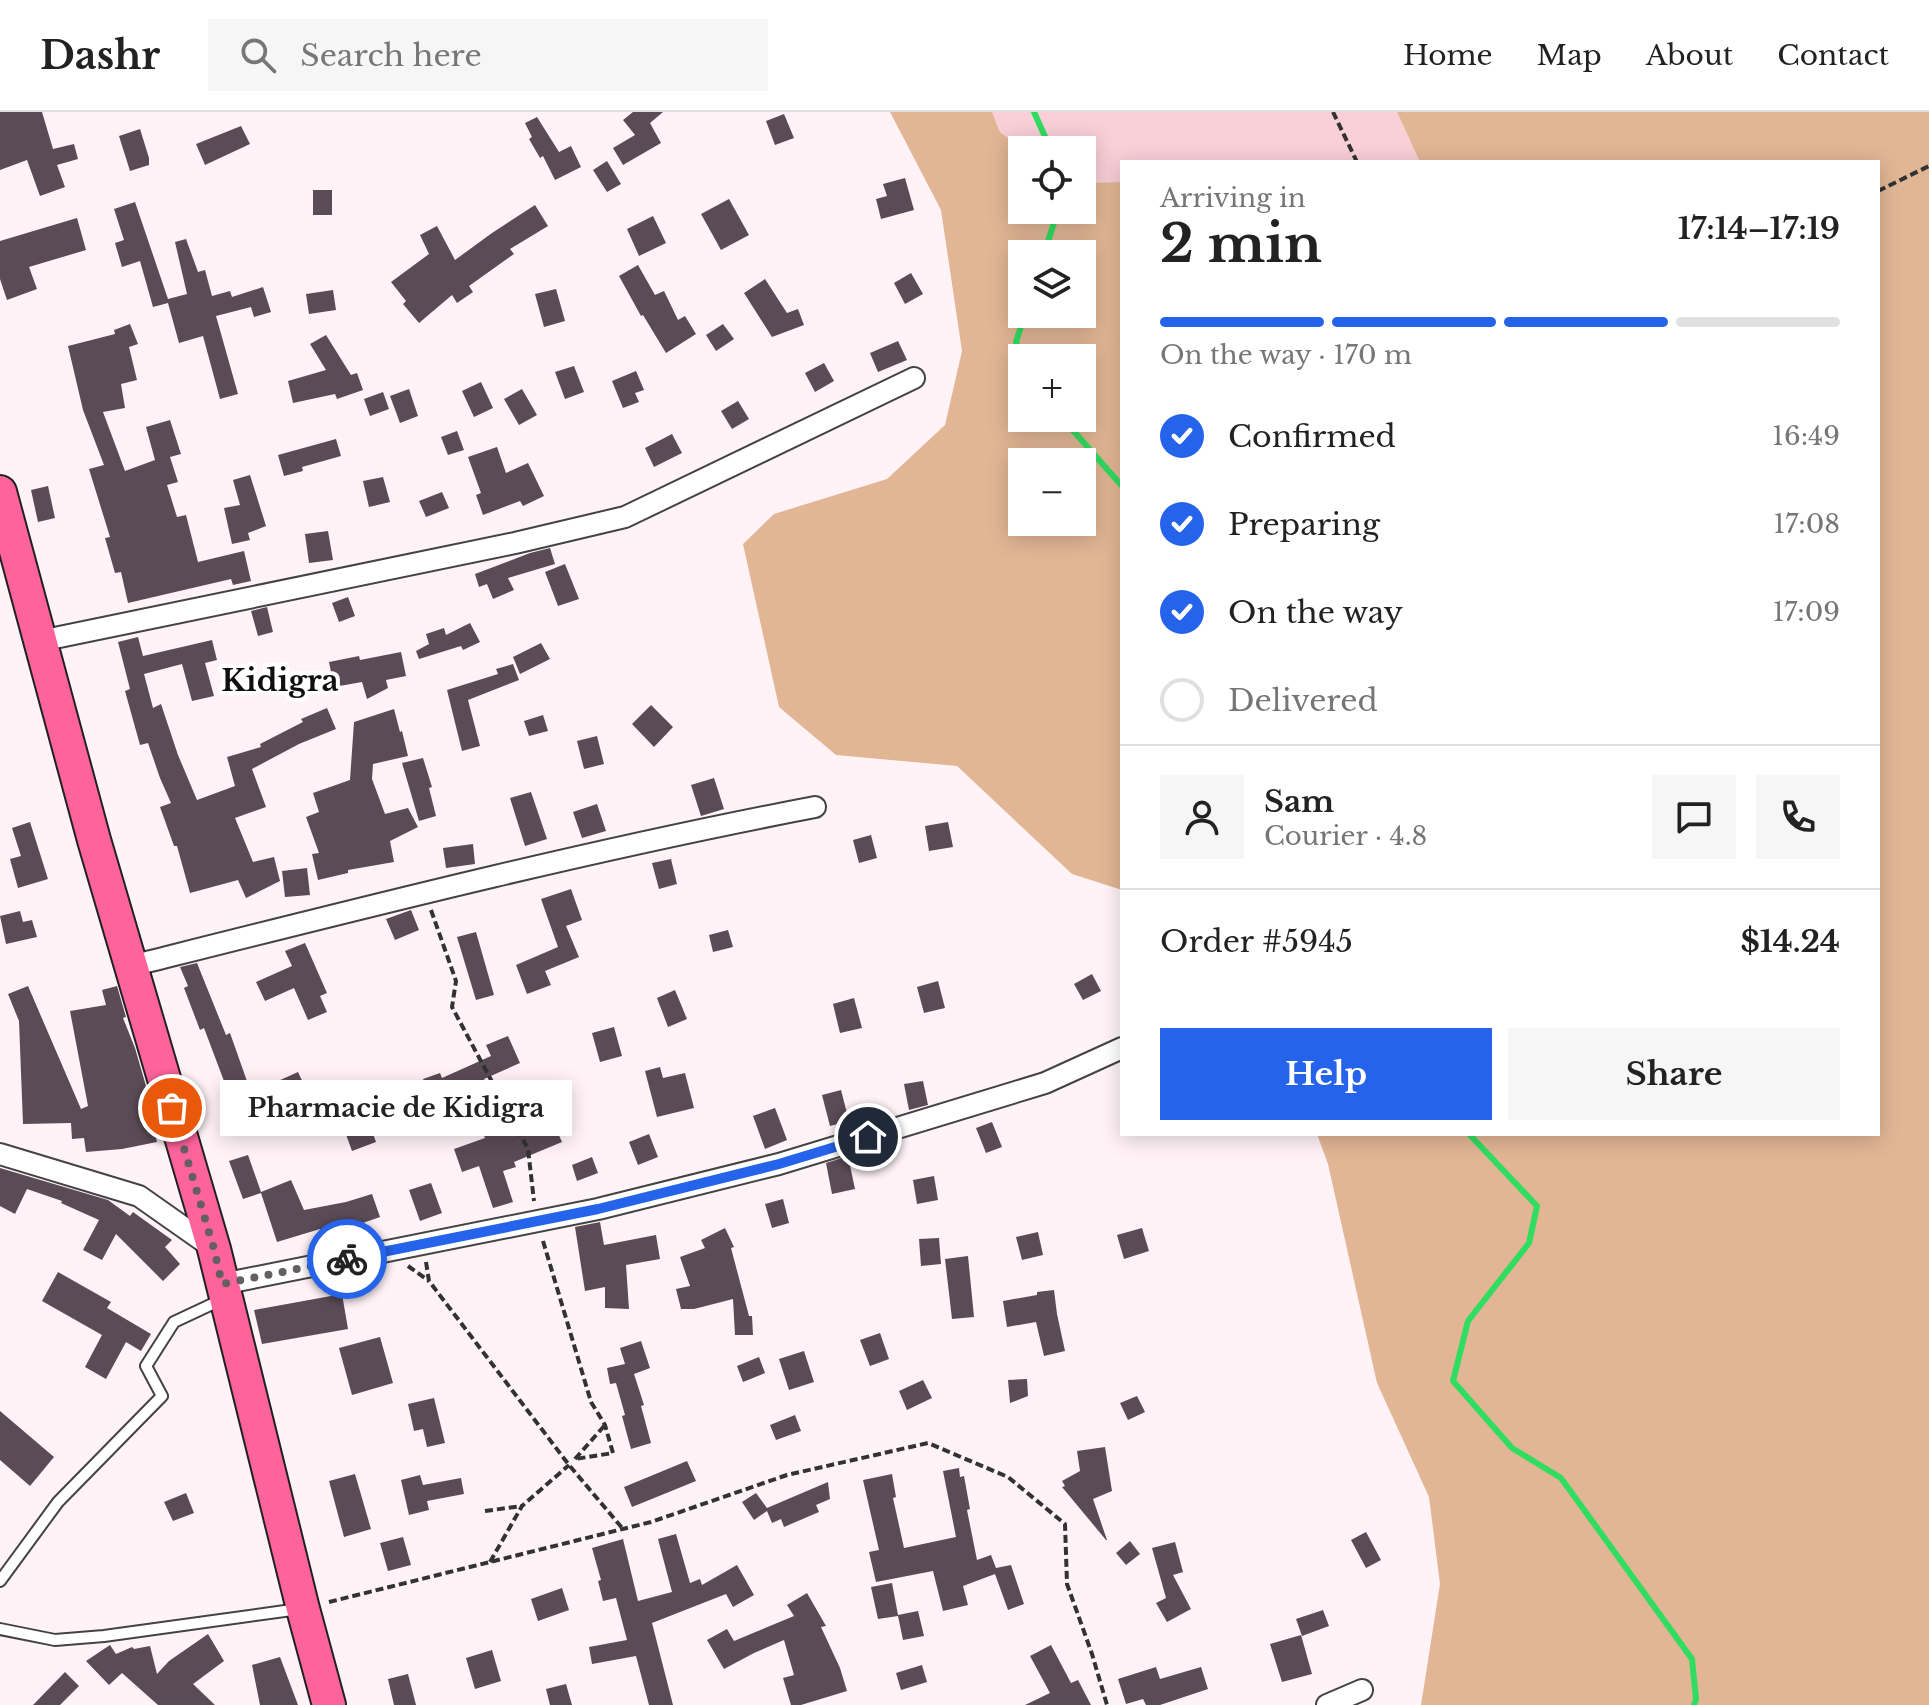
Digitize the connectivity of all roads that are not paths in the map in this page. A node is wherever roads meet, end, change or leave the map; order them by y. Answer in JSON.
{"nodes":[{"id":1,"x":914,"y":378,"type":"dead end"},
{"id":2,"x":0,"y":492,"type":"edge"},
{"id":3,"x":40,"y":641,"type":"junction"},
{"id":4,"x":815,"y":807,"type":"dead end"},
{"id":5,"x":131,"y":966,"type":"junction"},
{"id":6,"x":1120,"y":1049,"type":"edge"},
{"id":7,"x":0,"y":1154,"type":"edge"},
{"id":8,"x":214,"y":1249,"type":"junction"},
{"id":9,"x":224,"y":1291,"type":"junction"},
{"id":10,"x":0,"y":1581,"type":"edge"},
{"id":11,"x":303,"y":1609,"type":"junction"},
{"id":12,"x":0,"y":1629,"type":"edge"},
{"id":13,"x":1362,"y":1690,"type":"dead end"},
{"id":14,"x":325,"y":1701,"type":"edge"},
{"id":15,"x":1327,"y":1705,"type":"edge"}],
"edges":[{"from":1,"to":3,"type":"street"},
{"from":2,"to":3,"type":"main road"},
{"from":3,"to":5,"type":"main road"},
{"from":4,"to":5,"type":"street"},
{"from":5,"to":8,"type":"main road"},
{"from":6,"to":9,"type":"street"},
{"from":7,"to":8,"type":"street"},
{"from":8,"to":9,"type":"main road"},
{"from":9,"to":10,"type":"lane"},
{"from":9,"to":11,"type":"main road"},
{"from":11,"to":12,"type":"lane"},
{"from":11,"to":14,"type":"main road"},
{"from":13,"to":15,"type":"street"}]}
